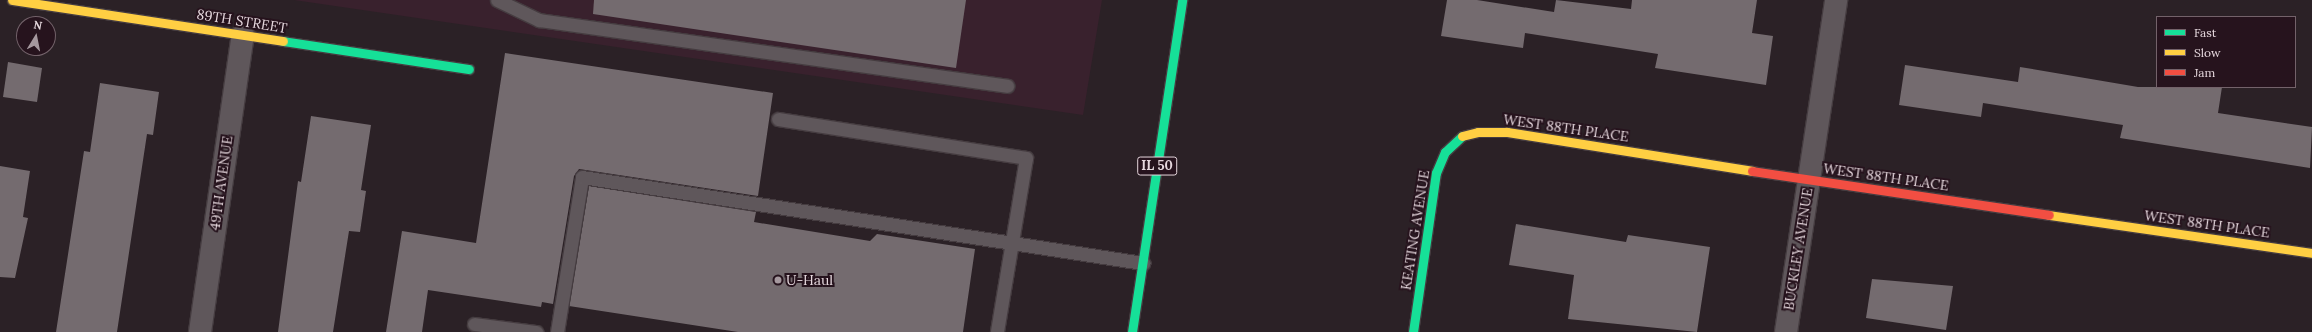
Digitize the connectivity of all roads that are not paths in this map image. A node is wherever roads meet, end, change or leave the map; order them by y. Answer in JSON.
{"nodes":[{"id":1,"x":12,"y":0,"type":"edge"},
{"id":2,"x":497,"y":0,"type":"edge"},
{"id":3,"x":1182,"y":0,"type":"edge"},
{"id":4,"x":1836,"y":0,"type":"edge"},
{"id":5,"x":243,"y":35,"type":"junction"},
{"id":6,"x":469,"y":69,"type":"dead end"},
{"id":7,"x":1007,"y":86,"type":"dead end"},
{"id":8,"x":778,"y":119,"type":"dead end"},
{"id":9,"x":1458,"y":138,"type":"joint"},
{"id":10,"x":1809,"y":180,"type":"junction"},
{"id":11,"x":1012,"y":242,"type":"junction"},
{"id":12,"x":2312,"y":254,"type":"edge"},
{"id":13,"x":1143,"y":263,"type":"junction"},
{"id":14,"x":474,"y":324,"type":"dead end"},
{"id":15,"x":200,"y":332,"type":"edge"},
{"id":16,"x":536,"y":332,"type":"edge"},
{"id":17,"x":557,"y":332,"type":"edge"},
{"id":18,"x":997,"y":332,"type":"edge"},
{"id":19,"x":1132,"y":332,"type":"edge"},
{"id":20,"x":1413,"y":332,"type":"edge"},
{"id":21,"x":1786,"y":332,"type":"edge"}],
"edges":[{"from":1,"to":5,"type":"street","name":"89TH STREET"},
{"from":2,"to":7,"type":"lane"},
{"from":3,"to":13,"type":"street","number":"IL 50"},
{"from":4,"to":10,"type":"street","name":"BUCKLEY AVENUE"},
{"from":5,"to":6,"type":"street","name":"89TH STREET"},
{"from":5,"to":15,"type":"street","name":"49TH AVENUE"},
{"from":8,"to":11,"type":"lane"},
{"from":9,"to":10,"type":"street","name":"WEST 88TH PLACE"},
{"from":9,"to":20,"type":"street","name":"KEATING AVENUE"},
{"from":10,"to":12,"type":"street","name":"WEST 88TH PLACE"},
{"from":10,"to":21,"type":"street","name":"BUCKLEY AVENUE"},
{"from":11,"to":13,"type":"lane"},
{"from":11,"to":17,"type":"lane"},
{"from":11,"to":18,"type":"lane"},
{"from":13,"to":19,"type":"street","number":"IL 50"},
{"from":14,"to":16,"type":"lane"}]}
